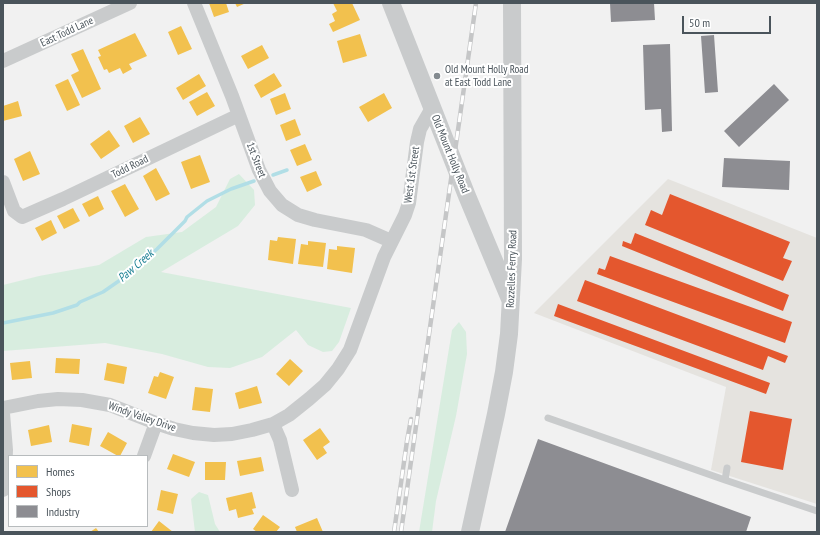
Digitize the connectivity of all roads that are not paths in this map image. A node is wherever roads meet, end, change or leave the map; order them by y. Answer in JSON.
{"nodes":[{"id":1,"x":130,"y":3,"type":"edge"},
{"id":2,"x":194,"y":3,"type":"edge"},
{"id":3,"x":391,"y":3,"type":"edge"},
{"id":4,"x":512,"y":3,"type":"edge"},
{"id":5,"x":3,"y":61,"type":"edge"},
{"id":6,"x":432,"y":108,"type":"junction"},
{"id":7,"x":239,"y":115,"type":"junction"},
{"id":8,"x":3,"y":182,"type":"edge"},
{"id":9,"x":391,"y":241,"type":"junction"},
{"id":10,"x":511,"y":303,"type":"junction"},
{"id":11,"x":3,"y":408,"type":"edge"},
{"id":12,"x":3,"y":413,"type":"edge"},
{"id":13,"x":548,"y":418,"type":"dead end"},
{"id":14,"x":156,"y":423,"type":"junction"},
{"id":15,"x":273,"y":424,"type":"junction"},
{"id":16,"x":144,"y":455,"type":"edge"},
{"id":17,"x":727,"y":468,"type":"dead end"},
{"id":18,"x":725,"y":480,"type":"junction"},
{"id":19,"x":3,"y":490,"type":"edge"},
{"id":20,"x":292,"y":490,"type":"dead end"},
{"id":21,"x":817,"y":511,"type":"edge"},
{"id":22,"x":470,"y":532,"type":"edge"}],
"edges":[{"from":1,"to":5,"type":"street","name":"East Todd Lane"},
{"from":2,"to":7,"type":"street","name":"1st Street"},
{"from":3,"to":6,"type":"street","name":"Old Mount Holly Road"},
{"from":4,"to":10,"type":"street","name":"Rozzelles Ferry Road"},
{"from":6,"to":9,"type":"street","name":"West 1st Street"},
{"from":6,"to":10,"type":"street","name":"Old Mount Holly Road"},
{"from":7,"to":8,"type":"street","name":"Todd Road"},
{"from":7,"to":9,"type":"street","name":"1st Street"},
{"from":9,"to":15,"type":"street","name":"Windy Valley Drive"},
{"from":10,"to":22,"type":"street","name":"Rozzelles Ferry Road"},
{"from":11,"to":14,"type":"street","name":"Windy Valley Drive"},
{"from":12,"to":19,"type":"street"},
{"from":13,"to":18,"type":"lane"},
{"from":14,"to":15,"type":"street","name":"Windy Valley Drive"},
{"from":14,"to":16,"type":"street"},
{"from":15,"to":20,"type":"street"},
{"from":17,"to":18,"type":"lane"},
{"from":18,"to":21,"type":"lane"}]}
